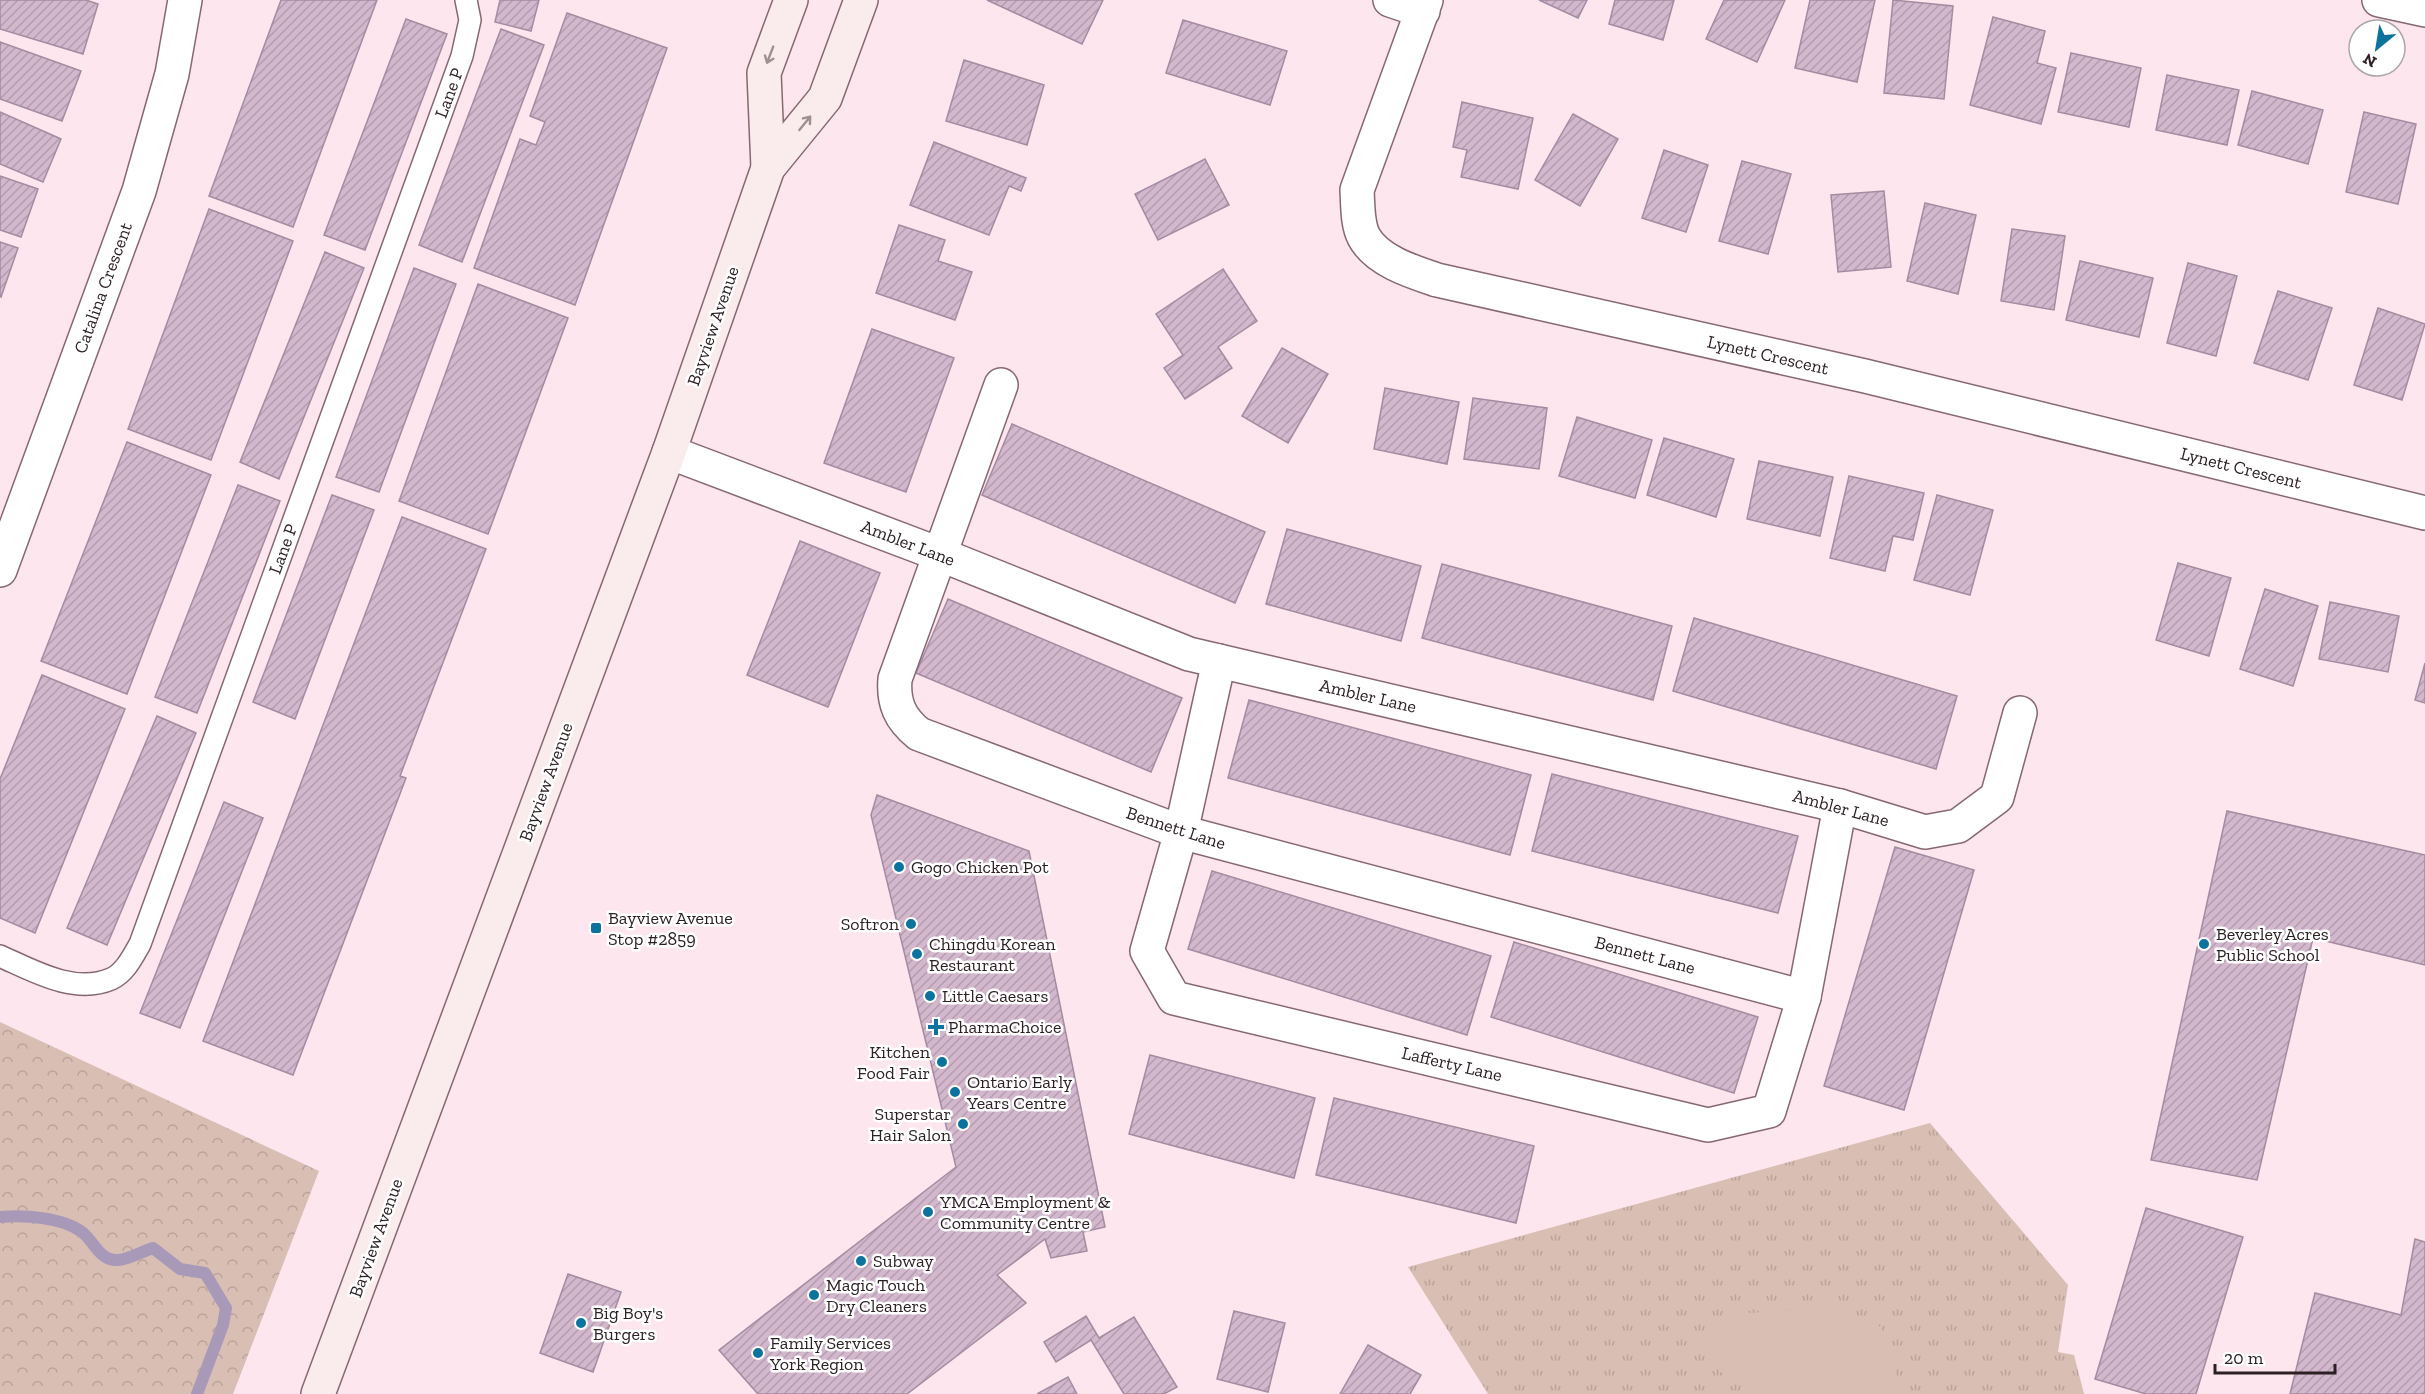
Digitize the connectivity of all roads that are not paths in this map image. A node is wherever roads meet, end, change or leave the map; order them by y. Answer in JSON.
{"nodes":[{"id":1,"x":185,"y":0,"type":"edge"},
{"id":2,"x":466,"y":0,"type":"edge"},
{"id":3,"x":791,"y":0,"type":"edge"},
{"id":4,"x":861,"y":0,"type":"edge"},
{"id":5,"x":1390,"y":0,"type":"edge"},
{"id":6,"x":2379,"y":0,"type":"edge"},
{"id":7,"x":1424,"y":6,"type":"edge"},
{"id":8,"x":2425,"y":10,"type":"edge"},
{"id":9,"x":768,"y":168,"type":"junction"},
{"id":10,"x":1001,"y":385,"type":"dead end"},
{"id":11,"x":669,"y":452,"type":"junction"},
{"id":12,"x":2425,"y":513,"type":"edge"},
{"id":13,"x":939,"y":554,"type":"junction"},
{"id":14,"x":0,"y":570,"type":"edge"},
{"id":15,"x":1220,"y":661,"type":"junction"},
{"id":16,"x":2020,"y":713,"type":"dead end"},
{"id":17,"x":1840,"y":806,"type":"junction"},
{"id":18,"x":1181,"y":832,"type":"junction"},
{"id":19,"x":0,"y":956,"type":"edge"},
{"id":20,"x":1804,"y":997,"type":"junction"},
{"id":21,"x":320,"y":1393,"type":"edge"}],
"edges":[{"from":1,"to":14,"type":"street","name":"Catalina Crescent"},
{"from":2,"to":19,"type":"lane","name":"Lane P"},
{"from":3,"to":9,"type":"main road","name":"Bayview Avenue","one_way":true},
{"from":9,"to":4,"type":"main road","name":"Bayview Avenue","one_way":true},
{"from":5,"to":7,"type":"street"},
{"from":6,"to":8,"type":"street"},
{"from":7,"to":12,"type":"street","name":"Lynett Crescent"},
{"from":9,"to":11,"type":"main road","name":"Bayview Avenue"},
{"from":10,"to":13,"type":"street","name":"Bennett Lane"},
{"from":11,"to":13,"type":"street","name":"Ambler Lane"},
{"from":11,"to":21,"type":"main road","name":"Bayview Avenue"},
{"from":13,"to":15,"type":"street","name":"Ambler Lane"},
{"from":13,"to":18,"type":"street","name":"Bennett Lane"},
{"from":15,"to":17,"type":"street","name":"Ambler Lane"},
{"from":15,"to":18,"type":"street","name":"Lafferty Lane"},
{"from":16,"to":17,"type":"street","name":"Ambler Lane"},
{"from":17,"to":20,"type":"street","name":"Lafferty Lane"},
{"from":18,"to":20,"type":"street","name":"Bennett Lane"},
{"from":18,"to":20,"type":"street","name":"Lafferty Lane"}]}
